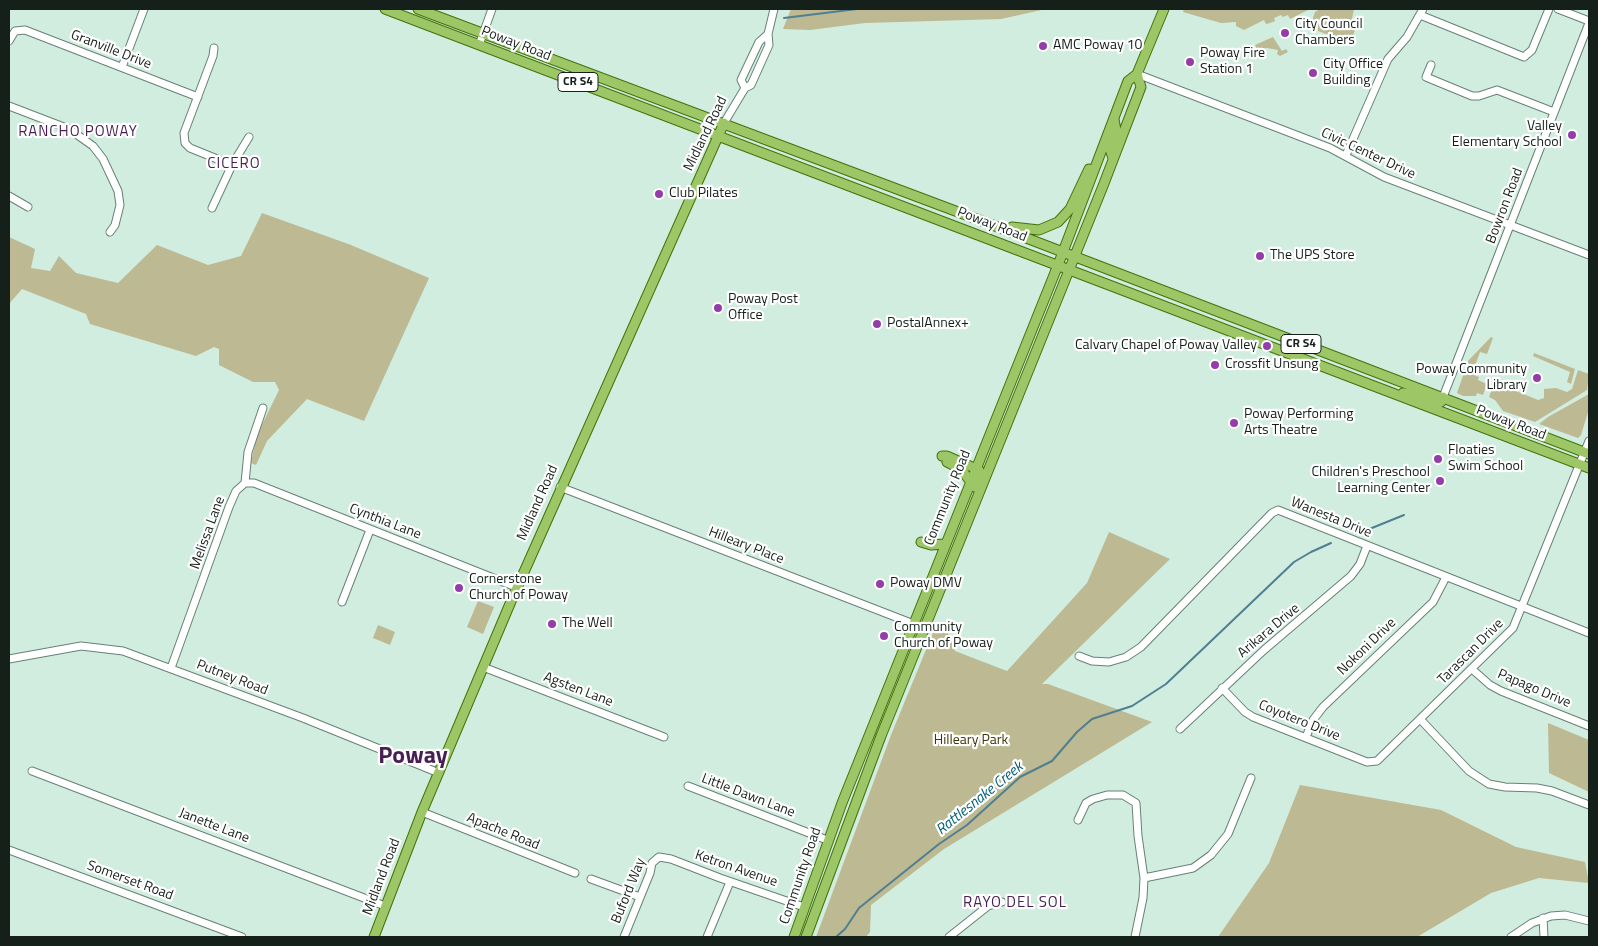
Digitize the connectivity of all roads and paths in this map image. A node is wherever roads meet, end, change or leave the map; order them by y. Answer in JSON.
{"nodes":[{"id":1,"x":144,"y":9,"type":"edge"},
{"id":2,"x":385,"y":9,"type":"edge"},
{"id":3,"x":418,"y":9,"type":"edge"},
{"id":4,"x":492,"y":9,"type":"edge"},
{"id":5,"x":774,"y":9,"type":"edge"},
{"id":6,"x":1164,"y":9,"type":"edge"},
{"id":7,"x":1548,"y":9,"type":"edge"},
{"id":8,"x":1558,"y":9,"type":"edge"},
{"id":9,"x":1421,"y":12,"type":"edge"},
{"id":10,"x":1589,"y":22,"type":"edge"},
{"id":11,"x":483,"y":33,"type":"junction"},
{"id":12,"x":768,"y":34,"type":"junction"},
{"id":13,"x":9,"y":41,"type":"edge"},
{"id":14,"x":479,"y":44,"type":"junction"},
{"id":15,"x":214,"y":48,"type":"dead end"},
{"id":16,"x":1431,"y":65,"type":"dead end"},
{"id":17,"x":122,"y":67,"type":"junction"},
{"id":18,"x":1137,"y":74,"type":"junction"},
{"id":19,"x":569,"y":78,"type":"junction"},
{"id":20,"x":629,"y":88,"type":"junction"},
{"id":21,"x":745,"y":88,"type":"junction"},
{"id":22,"x":198,"y":97,"type":"junction"},
{"id":23,"x":620,"y":98,"type":"junction"},
{"id":24,"x":9,"y":106,"type":"edge"},
{"id":25,"x":679,"y":107,"type":"junction"},
{"id":26,"x":1554,"y":112,"type":"junction"},
{"id":27,"x":1114,"y":117,"type":"junction"},
{"id":28,"x":724,"y":123,"type":"junction"},
{"id":29,"x":718,"y":135,"type":"junction"},
{"id":30,"x":1106,"y":136,"type":"junction"},
{"id":31,"x":249,"y":137,"type":"dead end"},
{"id":32,"x":1346,"y":155,"type":"junction"},
{"id":33,"x":1113,"y":158,"type":"junction"},
{"id":34,"x":232,"y":165,"type":"junction"},
{"id":35,"x":834,"y":180,"type":"junction"},
{"id":36,"x":902,"y":190,"type":"junction"},
{"id":37,"x":9,"y":196,"type":"edge"},
{"id":38,"x":895,"y":203,"type":"junction"},
{"id":39,"x":28,"y":207,"type":"dead end"},
{"id":40,"x":212,"y":208,"type":"dead end"},
{"id":41,"x":967,"y":215,"type":"junction"},
{"id":42,"x":982,"y":220,"type":"junction"},
{"id":43,"x":1511,"y":226,"type":"junction"},
{"id":44,"x":110,"y":232,"type":"dead end"},
{"id":45,"x":1062,"y":252,"type":"junction"},
{"id":46,"x":1589,"y":255,"type":"edge"},
{"id":47,"x":1076,"y":257,"type":"junction"},
{"id":48,"x":1058,"y":265,"type":"junction"},
{"id":49,"x":1070,"y":270,"type":"junction"},
{"id":50,"x":1170,"y":308,"type":"junction"},
{"id":51,"x":1237,"y":320,"type":"junction"},
{"id":52,"x":1242,"y":335,"type":"junction"},
{"id":53,"x":1299,"y":343,"type":"junction"},
{"id":54,"x":1296,"y":356,"type":"junction"},
{"id":55,"x":1357,"y":365,"type":"junction"},
{"id":56,"x":1015,"y":366,"type":"junction"},
{"id":57,"x":1379,"y":388,"type":"junction"},
{"id":58,"x":1420,"y":389,"type":"junction"},
{"id":59,"x":1396,"y":394,"type":"junction"},
{"id":60,"x":1443,"y":398,"type":"junction"},
{"id":61,"x":1001,"y":402,"type":"junction"},
{"id":62,"x":263,"y":408,"type":"dead end"},
{"id":63,"x":1010,"y":414,"type":"junction"},
{"id":64,"x":1495,"y":432,"type":"junction"},
{"id":65,"x":1538,"y":434,"type":"junction"},
{"id":66,"x":1589,"y":441,"type":"edge"},
{"id":67,"x":996,"y":453,"type":"junction"},
{"id":68,"x":1587,"y":453,"type":"edge"},
{"id":69,"x":1585,"y":466,"type":"edge"},
{"id":70,"x":975,"y":467,"type":"junction"},
{"id":71,"x":970,"y":481,"type":"junction"},
{"id":72,"x":245,"y":483,"type":"junction"},
{"id":73,"x":560,"y":487,"type":"junction"},
{"id":74,"x":370,"y":530,"type":"junction"},
{"id":75,"x":921,"y":542,"type":"dead end"},
{"id":76,"x":944,"y":544,"type":"junction"},
{"id":77,"x":1367,"y":546,"type":"junction"},
{"id":78,"x":956,"y":549,"type":"junction"},
{"id":79,"x":1446,"y":577,"type":"junction"},
{"id":80,"x":516,"y":587,"type":"junction"},
{"id":81,"x":342,"y":602,"type":"dead end"},
{"id":82,"x":1523,"y":607,"type":"junction"},
{"id":83,"x":912,"y":624,"type":"junction"},
{"id":84,"x":924,"y":628,"type":"junction"},
{"id":85,"x":1589,"y":633,"type":"edge"},
{"id":86,"x":1079,"y":656,"type":"dead end"},
{"id":87,"x":9,"y":659,"type":"edge"},
{"id":88,"x":483,"y":667,"type":"junction"},
{"id":89,"x":171,"y":668,"type":"junction"},
{"id":90,"x":1473,"y":670,"type":"junction"},
{"id":91,"x":1222,"y":688,"type":"junction"},
{"id":92,"x":1420,"y":719,"type":"junction"},
{"id":93,"x":1589,"y":726,"type":"edge"},
{"id":94,"x":1180,"y":729,"type":"dead end"},
{"id":95,"x":664,"y":737,"type":"dead end"},
{"id":96,"x":1306,"y":737,"type":"junction"},
{"id":97,"x":1374,"y":762,"type":"joint"},
{"id":98,"x":32,"y":771,"type":"dead end"},
{"id":99,"x":438,"y":773,"type":"junction"},
{"id":100,"x":1251,"y":778,"type":"dead end"},
{"id":101,"x":688,"y":786,"type":"dead end"},
{"id":102,"x":842,"y":803,"type":"junction"},
{"id":103,"x":1589,"y":805,"type":"edge"},
{"id":104,"x":422,"y":812,"type":"junction"},
{"id":105,"x":1078,"y":820,"type":"dead end"},
{"id":106,"x":827,"y":840,"type":"junction"},
{"id":107,"x":840,"y":844,"type":"junction"},
{"id":108,"x":9,"y":850,"type":"edge"},
{"id":109,"x":659,"y":857,"type":"joint"},
{"id":110,"x":575,"y":873,"type":"dead end"},
{"id":111,"x":1144,"y":878,"type":"junction"},
{"id":112,"x":591,"y":879,"type":"dead end"},
{"id":113,"x":730,"y":882,"type":"junction"},
{"id":114,"x":822,"y":891,"type":"junction"},
{"id":115,"x":640,"y":897,"type":"junction"},
{"id":116,"x":1002,"y":902,"type":"dead end"},
{"id":117,"x":385,"y":906,"type":"junction"},
{"id":118,"x":804,"y":907,"type":"junction"},
{"id":119,"x":1543,"y":918,"type":"junction"},
{"id":120,"x":1589,"y":922,"type":"edge"},
{"id":121,"x":797,"y":936,"type":"edge"},
{"id":122,"x":242,"y":937,"type":"edge"},
{"id":123,"x":374,"y":937,"type":"edge"},
{"id":124,"x":624,"y":937,"type":"edge"},
{"id":125,"x":707,"y":937,"type":"edge"},
{"id":126,"x":806,"y":937,"type":"edge"},
{"id":127,"x":949,"y":937,"type":"edge"},
{"id":128,"x":1135,"y":937,"type":"edge"},
{"id":129,"x":1510,"y":937,"type":"edge"},
{"id":130,"x":1544,"y":937,"type":"edge"}],
"edges":[{"from":1,"to":17,"type":"street"},
{"from":2,"to":14,"type":"main road","name":"Poway Road","number":"CR S4"},
{"from":3,"to":11,"type":"main road","name":"Poway Road","number":"CR S4"},
{"from":4,"to":11,"type":"street"},
{"from":5,"to":12,"type":"street","name":"Midland Road"},
{"from":6,"to":18,"type":"main road","name":"Community Road"},
{"from":7,"to":9,"type":"street"},
{"from":8,"to":10,"type":"street"},
{"from":9,"to":32,"type":"street"},
{"from":10,"to":26,"type":"street","name":"Bowron Road"},
{"from":11,"to":14,"type":"street"},
{"from":11,"to":20,"type":"main road","name":"Poway Road","number":"CR S4"},
{"from":12,"to":21,"type":"street","name":"Midland Road"},
{"from":12,"to":21,"type":"street","name":"Midland Road"},
{"from":13,"to":17,"type":"street","name":"Granville Drive"},
{"from":14,"to":19,"type":"main road","name":"Poway Road","number":"CR S4"},
{"from":15,"to":22,"type":"street"},
{"from":16,"to":26,"type":"street"},
{"from":17,"to":22,"type":"street","name":"Granville Drive"},
{"from":18,"to":27,"type":"main road","name":"Community Road"},
{"from":18,"to":32,"type":"street","name":"Civic Center Drive"},
{"from":18,"to":33,"type":"main road","name":"Community Road"},
{"from":19,"to":20,"type":"main road"},
{"from":19,"to":23,"type":"main road","name":"Poway Road","number":"CR S4"},
{"from":20,"to":25,"type":"main road","name":"Poway Road","number":"CR S4"},
{"from":21,"to":28,"type":"street","name":"Midland Road"},
{"from":22,"to":34,"type":"street"},
{"from":23,"to":25,"type":"main road"},
{"from":23,"to":29,"type":"main road","name":"Poway Road","number":"CR S4"},
{"from":24,"to":44,"type":"street"},
{"from":25,"to":28,"type":"main road","name":"Poway Road","number":"CR S4"},
{"from":26,"to":43,"type":"street","name":"Bowron Road"},
{"from":27,"to":30,"type":"main road","name":"Community Road"},
{"from":27,"to":33,"type":"main road"},
{"from":28,"to":29,"type":"main road","name":"Midland Road"},
{"from":28,"to":36,"type":"main road","name":"Poway Road","number":"CR S4"},
{"from":29,"to":35,"type":"main road","name":"Poway Road","number":"CR S4"},
{"from":29,"to":73,"type":"main road","name":"Midland Road"},
{"from":30,"to":42,"type":"main road"},
{"from":30,"to":45,"type":"main road","name":"Community Road"},
{"from":31,"to":34,"type":"street"},
{"from":32,"to":43,"type":"street","name":"Civic Center Drive"},
{"from":33,"to":47,"type":"main road","name":"Community Road"},
{"from":34,"to":40,"type":"street"},
{"from":35,"to":36,"type":"main road"},
{"from":35,"to":38,"type":"main road","name":"Poway Road","number":"CR S4"},
{"from":36,"to":41,"type":"main road","name":"Poway Road","number":"CR S4"},
{"from":37,"to":39,"type":"street"},
{"from":38,"to":41,"type":"main road"},
{"from":38,"to":48,"type":"main road","name":"Poway Road","number":"CR S4"},
{"from":41,"to":42,"type":"main road","name":"Poway Road","number":"CR S4"},
{"from":42,"to":45,"type":"main road","name":"Poway Road","number":"CR S4"},
{"from":43,"to":46,"type":"street","name":"Civic Center Drive"},
{"from":43,"to":60,"type":"street","name":"Bowron Road"},
{"from":45,"to":47,"type":"main road","name":"Poway Road","number":"CR S4"},
{"from":45,"to":48,"type":"main road","name":"Community Road"},
{"from":47,"to":49,"type":"main road","name":"Community Road"},
{"from":47,"to":51,"type":"main road","name":"Poway Road","number":"CR S4"},
{"from":48,"to":49,"type":"main road","name":"Poway Road","number":"CR S4"},
{"from":48,"to":56,"type":"main road","name":"Community Road"},
{"from":49,"to":50,"type":"main road","name":"Poway Road","number":"CR S4"},
{"from":49,"to":63,"type":"main road","name":"Community Road"},
{"from":50,"to":51,"type":"main road"},
{"from":50,"to":52,"type":"main road","name":"Poway Road","number":"CR S4"},
{"from":51,"to":53,"type":"main road","name":"Poway Road","number":"CR S4"},
{"from":52,"to":53,"type":"main road"},
{"from":52,"to":54,"type":"main road","name":"Poway Road","number":"CR S4"},
{"from":53,"to":55,"type":"main road","name":"Poway Road","number":"CR S4"},
{"from":54,"to":55,"type":"main road"},
{"from":54,"to":57,"type":"main road","name":"Poway Road","number":"CR S4"},
{"from":55,"to":58,"type":"main road","name":"Poway Road","number":"CR S4"},
{"from":56,"to":61,"type":"main road","name":"Community Road"},
{"from":56,"to":63,"type":"main road"},
{"from":57,"to":58,"type":"main road"},
{"from":57,"to":59,"type":"main road","name":"Poway Road","number":"CR S4"},
{"from":58,"to":60,"type":"main road","name":"Poway Road","number":"CR S4"},
{"from":59,"to":60,"type":"main road"},
{"from":59,"to":64,"type":"main road","name":"Poway Road","number":"CR S4"},
{"from":60,"to":65,"type":"main road","name":"Poway Road","number":"CR S4"},
{"from":61,"to":67,"type":"main road"},
{"from":61,"to":70,"type":"main road","name":"Community Road"},
{"from":62,"to":72,"type":"street","name":"Melissa Lane"},
{"from":63,"to":67,"type":"main road","name":"Community Road"},
{"from":64,"to":65,"type":"main road"},
{"from":64,"to":69,"type":"main road","name":"Poway Road","number":"CR S4"},
{"from":65,"to":68,"type":"main road","name":"Poway Road","number":"CR S4"},
{"from":66,"to":68,"type":"street"},
{"from":67,"to":78,"type":"main road","name":"Community Road"},
{"from":68,"to":69,"type":"street","name":"Tarascan Drive"},
{"from":69,"to":82,"type":"street","name":"Tarascan Drive"},
{"from":70,"to":71,"type":"main road","name":"Community Road"},
{"from":70,"to":71,"type":"main road"},
{"from":70,"to":78,"type":"main road"},
{"from":71,"to":76,"type":"main road","name":"Community Road"},
{"from":72,"to":74,"type":"street","name":"Cynthia Lane"},
{"from":72,"to":89,"type":"street","name":"Melissa Lane"},
{"from":73,"to":80,"type":"main road","name":"Midland Road"},
{"from":73,"to":83,"type":"street","name":"Hilleary Place"},
{"from":74,"to":80,"type":"street","name":"Cynthia Lane"},
{"from":74,"to":81,"type":"street"},
{"from":75,"to":76,"type":"main road"},
{"from":76,"to":83,"type":"main road","name":"Community Road"},
{"from":77,"to":79,"type":"street","name":"Wanesta Drive"},
{"from":77,"to":86,"type":"street","name":"Wanesta Drive"},
{"from":77,"to":91,"type":"street","name":"Arikara Drive"},
{"from":78,"to":84,"type":"main road","name":"Community Road"},
{"from":79,"to":82,"type":"street","name":"Wanesta Drive"},
{"from":79,"to":96,"type":"street","name":"Nokoni Drive"},
{"from":80,"to":88,"type":"main road","name":"Midland Road"},
{"from":82,"to":85,"type":"street","name":"Wanesta Drive"},
{"from":82,"to":90,"type":"street","name":"Tarascan Drive"},
{"from":83,"to":84,"type":"street","name":"Hilleary Place"},
{"from":83,"to":102,"type":"main road","name":"Community Road"},
{"from":84,"to":107,"type":"main road","name":"Community Road"},
{"from":87,"to":89,"type":"street","name":"Putney Road"},
{"from":88,"to":95,"type":"street","name":"Agsten Lane"},
{"from":88,"to":99,"type":"main road","name":"Midland Road"},
{"from":89,"to":99,"type":"street","name":"Putney Road"},
{"from":90,"to":92,"type":"street","name":"Tarascan Drive"},
{"from":90,"to":93,"type":"street","name":"Papago Drive"},
{"from":91,"to":94,"type":"street","name":"Arikara Drive"},
{"from":91,"to":96,"type":"street","name":"Coyotero Drive"},
{"from":92,"to":97,"type":"street","name":"Tarascan Drive"},
{"from":92,"to":103,"type":"street"},
{"from":96,"to":97,"type":"street","name":"Coyotero Drive"},
{"from":98,"to":117,"type":"street","name":"Janette Lane"},
{"from":99,"to":104,"type":"main road","name":"Midland Road"},
{"from":100,"to":111,"type":"street"},
{"from":101,"to":106,"type":"street","name":"Little Dawn Lane"},
{"from":102,"to":106,"type":"main road","name":"Community Road"},
{"from":102,"to":107,"type":"main road"},
{"from":104,"to":110,"type":"street","name":"Apache Road"},
{"from":104,"to":117,"type":"main road","name":"Midland Road"},
{"from":105,"to":111,"type":"street"},
{"from":106,"to":114,"type":"main road"},
{"from":106,"to":118,"type":"main road","name":"Community Road"},
{"from":107,"to":114,"type":"main road","name":"Community Road"},
{"from":108,"to":122,"type":"street","name":"Somerset Road"},
{"from":109,"to":113,"type":"street","name":"Ketron Avenue"},
{"from":109,"to":115,"type":"street","name":"Buford Way"},
{"from":111,"to":128,"type":"street"},
{"from":112,"to":115,"type":"street"},
{"from":113,"to":118,"type":"street","name":"Ketron Avenue"},
{"from":113,"to":125,"type":"street"},
{"from":114,"to":126,"type":"main road","name":"Community Road"},
{"from":115,"to":124,"type":"street","name":"Buford Way"},
{"from":116,"to":127,"type":"street"},
{"from":117,"to":123,"type":"main road","name":"Midland Road"},
{"from":118,"to":121,"type":"main road","name":"Community Road"},
{"from":119,"to":120,"type":"street"},
{"from":119,"to":129,"type":"street"},
{"from":119,"to":130,"type":"street"}]}
